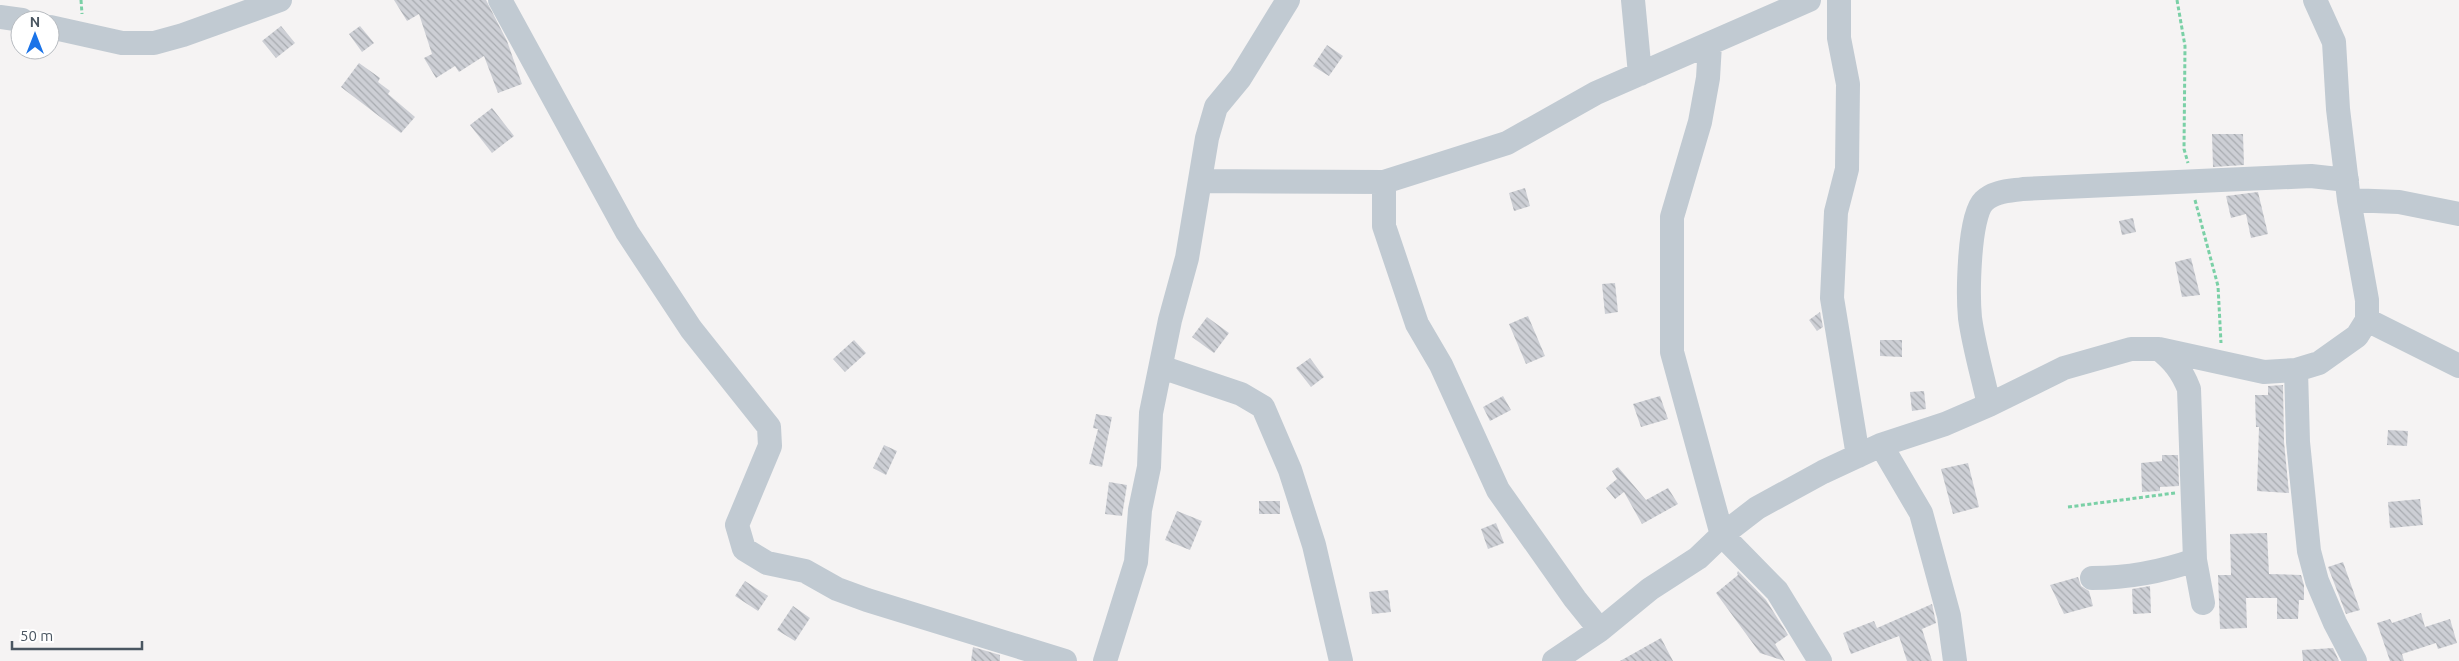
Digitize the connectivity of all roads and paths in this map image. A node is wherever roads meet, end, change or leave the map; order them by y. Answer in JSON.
{"nodes":[{"id":1,"x":280,"y":0,"type":"edge"},
{"id":2,"x":500,"y":0,"type":"edge"},
{"id":3,"x":1288,"y":0,"type":"edge"},
{"id":4,"x":1633,"y":0,"type":"edge"},
{"id":5,"x":1809,"y":0,"type":"edge"},
{"id":6,"x":1839,"y":0,"type":"edge"},
{"id":7,"x":2177,"y":0,"type":"edge"},
{"id":8,"x":2315,"y":0,"type":"edge"},
{"id":9,"x":60,"y":29,"type":"edge"},
{"id":10,"x":1710,"y":44,"type":"junction"},
{"id":11,"x":1640,"y":74,"type":"junction"},
{"id":12,"x":1200,"y":181,"type":"junction"},
{"id":13,"x":2194,"y":181,"type":"junction"},
{"id":14,"x":1384,"y":182,"type":"junction"},
{"id":15,"x":2348,"y":190,"type":"junction"},
{"id":16,"x":2459,"y":214,"type":"edge"},
{"id":17,"x":2367,"y":320,"type":"junction"},
{"id":18,"x":2159,"y":348,"type":"junction"},
{"id":19,"x":2222,"y":362,"type":"junction"},
{"id":20,"x":2459,"y":366,"type":"edge"},
{"id":21,"x":1161,"y":367,"type":"junction"},
{"id":22,"x":2296,"y":370,"type":"junction"},
{"id":23,"x":1989,"y":405,"type":"junction"},
{"id":24,"x":1881,"y":445,"type":"junction"},
{"id":25,"x":1858,"y":456,"type":"junction"},
{"id":26,"x":2192,"y":490,"type":"junction"},
{"id":27,"x":2068,"y":507,"type":"dead end"},
{"id":28,"x":1722,"y":535,"type":"junction"},
{"id":29,"x":2195,"y":560,"type":"junction"},
{"id":30,"x":2092,"y":578,"type":"dead end"},
{"id":31,"x":2203,"y":603,"type":"dead end"},
{"id":32,"x":1600,"y":630,"type":"junction"},
{"id":33,"x":1065,"y":661,"type":"edge"},
{"id":34,"x":1105,"y":661,"type":"edge"},
{"id":35,"x":1341,"y":661,"type":"edge"},
{"id":36,"x":1554,"y":661,"type":"edge"},
{"id":37,"x":1820,"y":661,"type":"edge"},
{"id":38,"x":1955,"y":661,"type":"edge"},
{"id":39,"x":2355,"y":661,"type":"edge"}],
"edges":[{"from":1,"to":9,"type":"street"},
{"from":2,"to":33,"type":"street"},
{"from":3,"to":12,"type":"street"},
{"from":4,"to":11,"type":"street"},
{"from":5,"to":10,"type":"street"},
{"from":6,"to":25,"type":"street"},
{"from":7,"to":13,"type":"path"},
{"from":8,"to":15,"type":"street"},
{"from":10,"to":11,"type":"street"},
{"from":10,"to":28,"type":"street"},
{"from":11,"to":14,"type":"street"},
{"from":12,"to":14,"type":"street"},
{"from":12,"to":21,"type":"street"},
{"from":13,"to":15,"type":"street"},
{"from":13,"to":19,"type":"path"},
{"from":13,"to":23,"type":"street"},
{"from":14,"to":32,"type":"street"},
{"from":15,"to":16,"type":"street"},
{"from":15,"to":17,"type":"street"},
{"from":17,"to":20,"type":"street"},
{"from":17,"to":22,"type":"street"},
{"from":18,"to":19,"type":"street"},
{"from":18,"to":23,"type":"street"},
{"from":18,"to":26,"type":"street"},
{"from":19,"to":22,"type":"street"},
{"from":21,"to":34,"type":"street"},
{"from":21,"to":35,"type":"street"},
{"from":22,"to":39,"type":"street"},
{"from":23,"to":24,"type":"street"},
{"from":24,"to":25,"type":"street"},
{"from":24,"to":38,"type":"street"},
{"from":25,"to":28,"type":"street"},
{"from":26,"to":27,"type":"path"},
{"from":26,"to":29,"type":"street"},
{"from":28,"to":32,"type":"street"},
{"from":28,"to":37,"type":"street"},
{"from":29,"to":30,"type":"street"},
{"from":29,"to":31,"type":"street"},
{"from":32,"to":36,"type":"street"}]}
